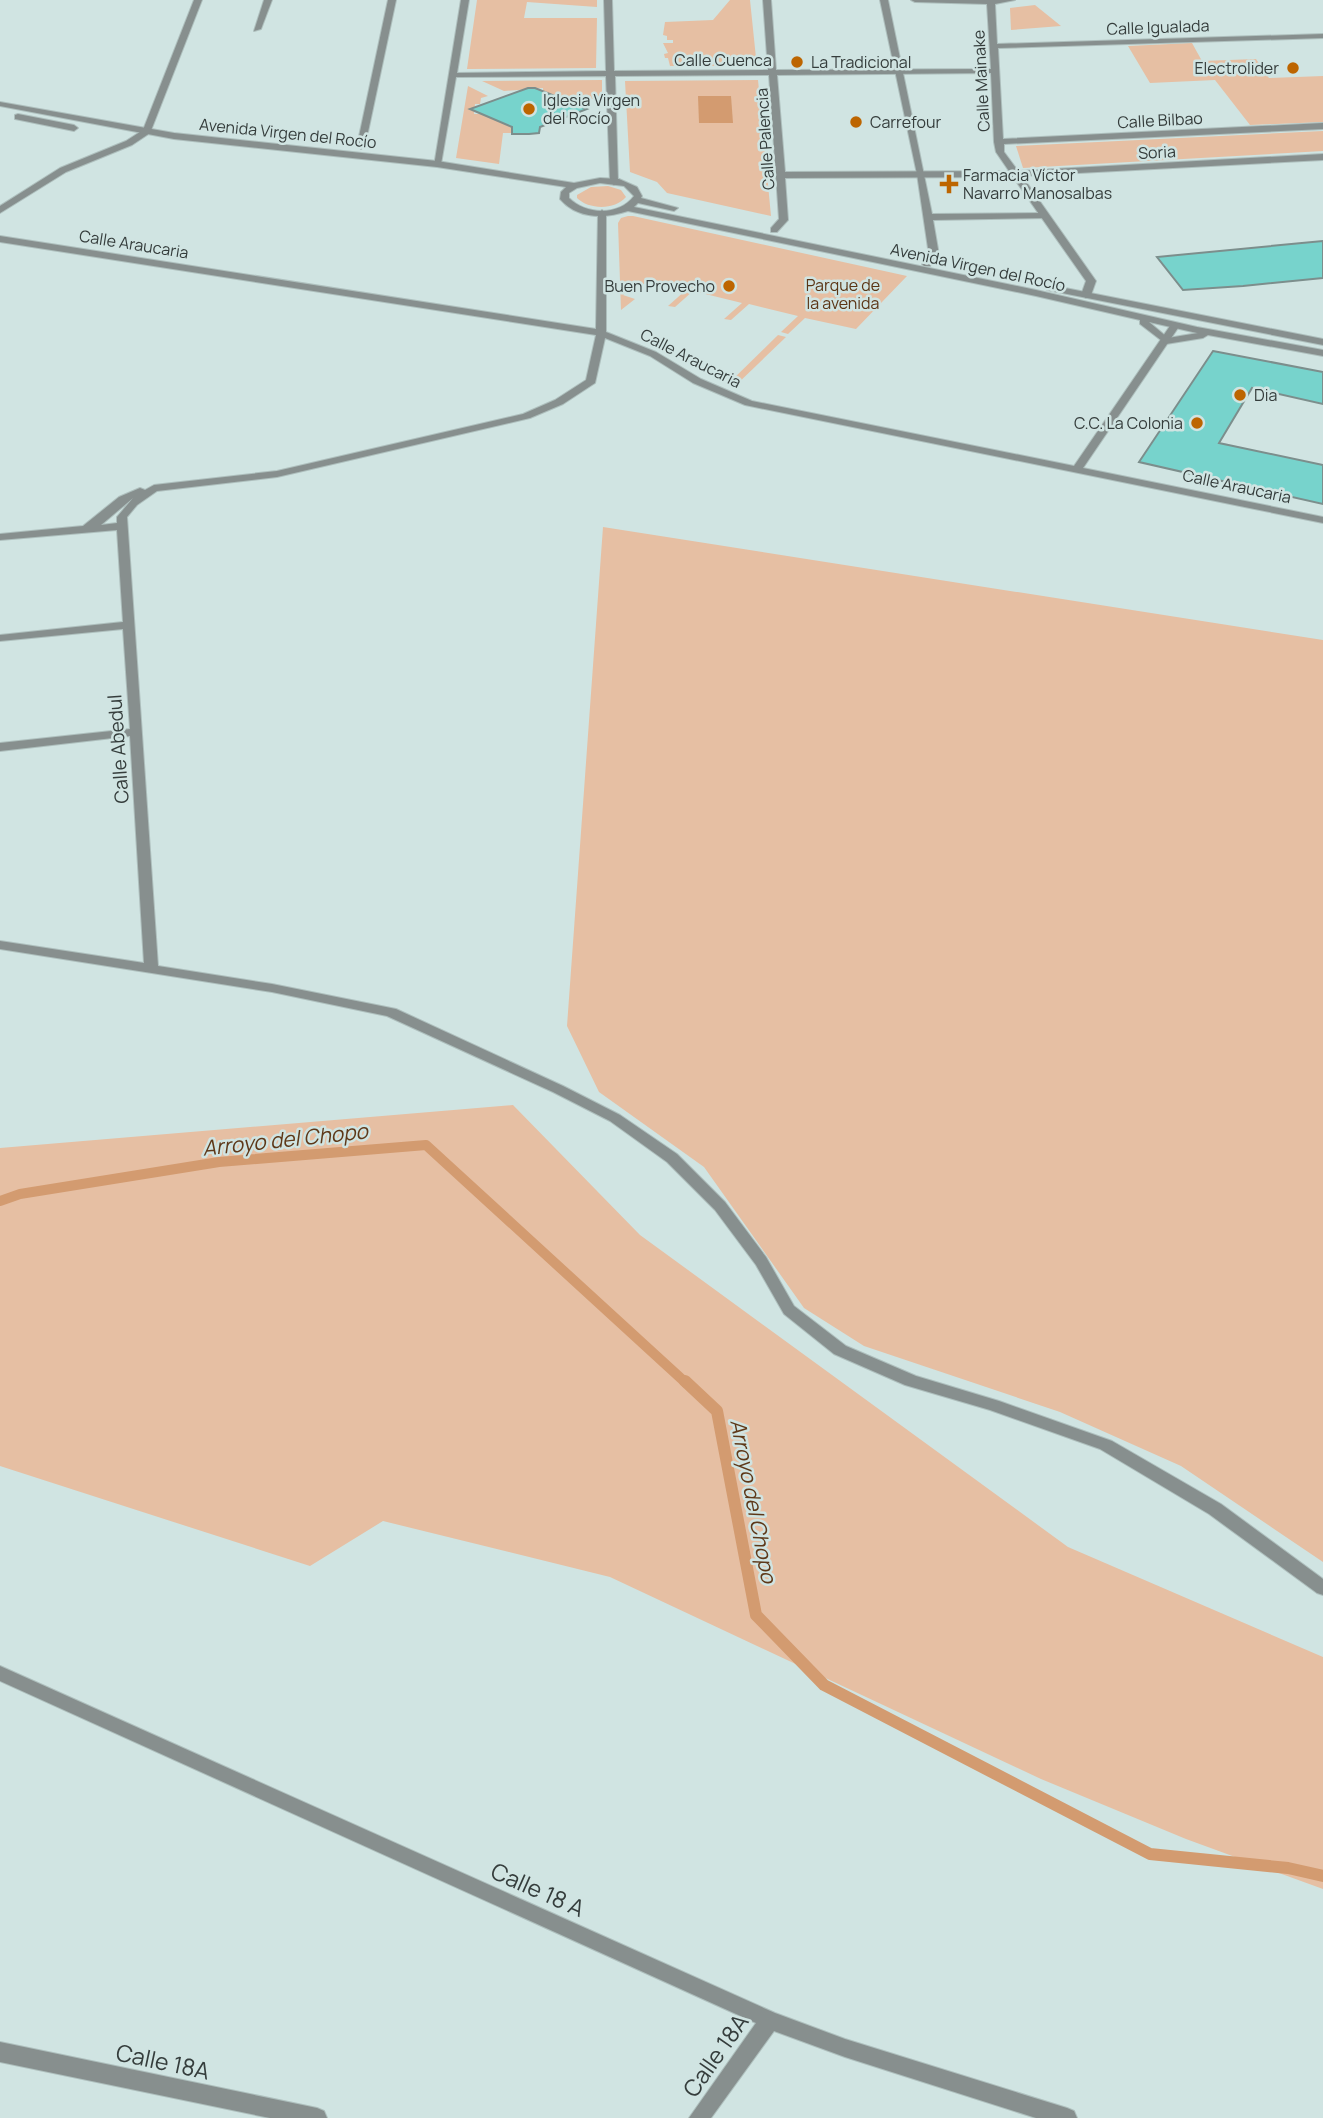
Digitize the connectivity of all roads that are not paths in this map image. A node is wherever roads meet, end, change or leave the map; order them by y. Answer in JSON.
{"nodes":[{"id":1,"x":198,"y":0,"type":"edge"},
{"id":2,"x":268,"y":0,"type":"edge"},
{"id":3,"x":392,"y":0,"type":"edge"},
{"id":4,"x":465,"y":0,"type":"edge"},
{"id":5,"x":608,"y":0,"type":"edge"},
{"id":6,"x":767,"y":0,"type":"edge"},
{"id":7,"x":884,"y":0,"type":"edge"},
{"id":8,"x":915,"y":0,"type":"edge"},
{"id":9,"x":1011,"y":0,"type":"edge"},
{"id":10,"x":991,"y":2,"type":"junction"},
{"id":11,"x":257,"y":29,"type":"dead end"},
{"id":12,"x":1323,"y":36,"type":"edge"},
{"id":13,"x":994,"y":46,"type":"junction"},
{"id":14,"x":994,"y":71,"type":"junction"},
{"id":15,"x":900,"y":73,"type":"junction"},
{"id":16,"x":610,"y":74,"type":"junction"},
{"id":17,"x":775,"y":74,"type":"junction"},
{"id":18,"x":453,"y":75,"type":"junction"},
{"id":19,"x":0,"y":104,"type":"edge"},
{"id":20,"x":0,"y":113,"type":"edge"},
{"id":21,"x":1323,"y":126,"type":"edge"},
{"id":22,"x":143,"y":135,"type":"junction"},
{"id":23,"x":998,"y":142,"type":"junction"},
{"id":24,"x":360,"y":146,"type":"dead end"},
{"id":25,"x":1323,"y":157,"type":"edge"},
{"id":26,"x":437,"y":164,"type":"junction"},
{"id":27,"x":921,"y":174,"type":"junction"},
{"id":28,"x":1017,"y":174,"type":"junction"},
{"id":29,"x":783,"y":175,"type":"junction"},
{"id":30,"x":614,"y":182,"type":"junction"},
{"id":31,"x":574,"y":186,"type":"junction"},
{"id":32,"x":564,"y":195,"type":"junction"},
{"id":33,"x":637,"y":200,"type":"junction"},
{"id":34,"x":628,"y":208,"type":"junction"},
{"id":35,"x":0,"y":210,"type":"edge"},
{"id":36,"x":602,"y":213,"type":"junction"},
{"id":37,"x":1045,"y":216,"type":"junction"},
{"id":38,"x":927,"y":217,"type":"junction"},
{"id":39,"x":774,"y":230,"type":"junction"},
{"id":40,"x":0,"y":239,"type":"edge"},
{"id":41,"x":927,"y":264,"type":"junction"},
{"id":42,"x":1086,"y":295,"type":"junction"},
{"id":43,"x":1123,"y":314,"type":"junction"},
{"id":44,"x":1175,"y":325,"type":"junction"},
{"id":45,"x":601,"y":333,"type":"junction"},
{"id":46,"x":1218,"y":334,"type":"junction"},
{"id":47,"x":1166,"y":341,"type":"junction"},
{"id":48,"x":1323,"y":343,"type":"edge"},
{"id":49,"x":1323,"y":353,"type":"edge"},
{"id":50,"x":1076,"y":470,"type":"junction"},
{"id":51,"x":154,"y":488,"type":"junction"},
{"id":52,"x":1323,"y":520,"type":"edge"},
{"id":53,"x":121,"y":526,"type":"junction"},
{"id":54,"x":85,"y":529,"type":"junction"},
{"id":55,"x":0,"y":537,"type":"edge"},
{"id":56,"x":128,"y":625,"type":"junction"},
{"id":57,"x":0,"y":638,"type":"edge"},
{"id":58,"x":137,"y":732,"type":"junction"},
{"id":59,"x":0,"y":747,"type":"edge"},
{"id":60,"x":0,"y":946,"type":"edge"},
{"id":61,"x":151,"y":969,"type":"junction"},
{"id":62,"x":1323,"y":1588,"type":"edge"},
{"id":63,"x":0,"y":1673,"type":"edge"},
{"id":64,"x":770,"y":2020,"type":"junction"},
{"id":65,"x":0,"y":2052,"type":"edge"},
{"id":66,"x":317,"y":2118,"type":"edge"},
{"id":67,"x":699,"y":2118,"type":"edge"},
{"id":68,"x":1067,"y":2118,"type":"edge"}],
"edges":[{"from":1,"to":22,"type":"street"},
{"from":2,"to":11,"type":"street"},
{"from":3,"to":24,"type":"street"},
{"from":4,"to":18,"type":"street"},
{"from":5,"to":16,"type":"street"},
{"from":6,"to":17,"type":"street","name":"Calle Palencia"},
{"from":7,"to":15,"type":"street"},
{"from":8,"to":10,"type":"street"},
{"from":9,"to":10,"type":"street"},
{"from":10,"to":13,"type":"street","name":"Calle Mainake"},
{"from":12,"to":13,"type":"street","name":"Calle Igualada"},
{"from":13,"to":14,"type":"street","name":"Calle Mainake"},
{"from":14,"to":15,"type":"street","name":"Calle Cuenca"},
{"from":14,"to":23,"type":"street","name":"Calle Mainake"},
{"from":15,"to":17,"type":"street","name":"Calle Cuenca"},
{"from":15,"to":27,"type":"street"},
{"from":16,"to":17,"type":"street","name":"Calle Cuenca"},
{"from":16,"to":18,"type":"street","name":"Calle Cuenca"},
{"from":16,"to":30,"type":"street"},
{"from":17,"to":29,"type":"street","name":"Calle Palencia"},
{"from":18,"to":26,"type":"street"},
{"from":19,"to":22,"type":"street","name":"Avenida Virgen del Rocío"},
{"from":20,"to":22,"type":"street","name":"Avenida Virgen del Rocío"},
{"from":21,"to":23,"type":"street","name":"Calle Bilbao"},
{"from":22,"to":26,"type":"street","name":"Avenida Virgen del Rocío"},
{"from":22,"to":32,"type":"street","name":"Avenida Virgen del Rocío"},
{"from":22,"to":35,"type":"street"},
{"from":23,"to":28,"type":"street","name":"Calle Mainake"},
{"from":25,"to":28,"type":"street","name":"Soria"},
{"from":26,"to":31,"type":"street","name":"Avenida Virgen del Rocío"},
{"from":27,"to":28,"type":"street","name":"Soria"},
{"from":27,"to":29,"type":"street","name":"Soria"},
{"from":27,"to":38,"type":"street"},
{"from":28,"to":37,"type":"street","name":"Calle Mainake"},
{"from":29,"to":39,"type":"street","name":"Calle Palencia"},
{"from":30,"to":31,"type":"street","name":"Avenida Virgen del Rocío"},
{"from":30,"to":33,"type":"street"},
{"from":31,"to":32,"type":"street"},
{"from":32,"to":36,"type":"street","name":"Avenida Virgen del Rocío"},
{"from":33,"to":34,"type":"street"},
{"from":33,"to":39,"type":"street","name":"Avenida Virgen del Rocío"},
{"from":34,"to":36,"type":"street"},
{"from":34,"to":43,"type":"street","name":"Avenida Virgen del Rocío"},
{"from":36,"to":45,"type":"street"},
{"from":37,"to":38,"type":"street"},
{"from":37,"to":42,"type":"street","name":"Calle Mainake"},
{"from":38,"to":41,"type":"street"},
{"from":39,"to":41,"type":"street","name":"Avenida Virgen del Rocío"},
{"from":40,"to":45,"type":"street","name":"Calle Araucaria"},
{"from":41,"to":42,"type":"street","name":"Avenida Virgen del Rocío"},
{"from":42,"to":44,"type":"street"},
{"from":42,"to":48,"type":"street","name":"Avenida Virgen del Rocío"},
{"from":43,"to":44,"type":"street","name":"Avenida Virgen del Rocío"},
{"from":43,"to":47,"type":"street"},
{"from":44,"to":46,"type":"street","name":"Avenida Virgen del Rocío"},
{"from":44,"to":47,"type":"street"},
{"from":44,"to":48,"type":"street"},
{"from":45,"to":50,"type":"street","name":"Calle Araucaria"},
{"from":45,"to":51,"type":"street"},
{"from":46,"to":47,"type":"street"},
{"from":46,"to":49,"type":"street","name":"Avenida Virgen del Rocío"},
{"from":47,"to":50,"type":"street"},
{"from":50,"to":52,"type":"street","name":"Calle Araucaria"},
{"from":51,"to":53,"type":"street"},
{"from":51,"to":54,"type":"street"},
{"from":53,"to":54,"type":"street"},
{"from":53,"to":56,"type":"street","name":"Calle Abedul"},
{"from":54,"to":55,"type":"street"},
{"from":56,"to":57,"type":"street"},
{"from":56,"to":58,"type":"street","name":"Calle Abedul"},
{"from":58,"to":59,"type":"street"},
{"from":58,"to":61,"type":"street","name":"Calle Abedul"},
{"from":60,"to":61,"type":"street"},
{"from":61,"to":62,"type":"street"},
{"from":63,"to":64,"type":"street","name":"Calle 18 A"},
{"from":64,"to":67,"type":"street","name":"Calle 18A"},
{"from":64,"to":68,"type":"street","name":"Calle 18 A"},
{"from":65,"to":66,"type":"street","name":"Calle 18A"}]}
